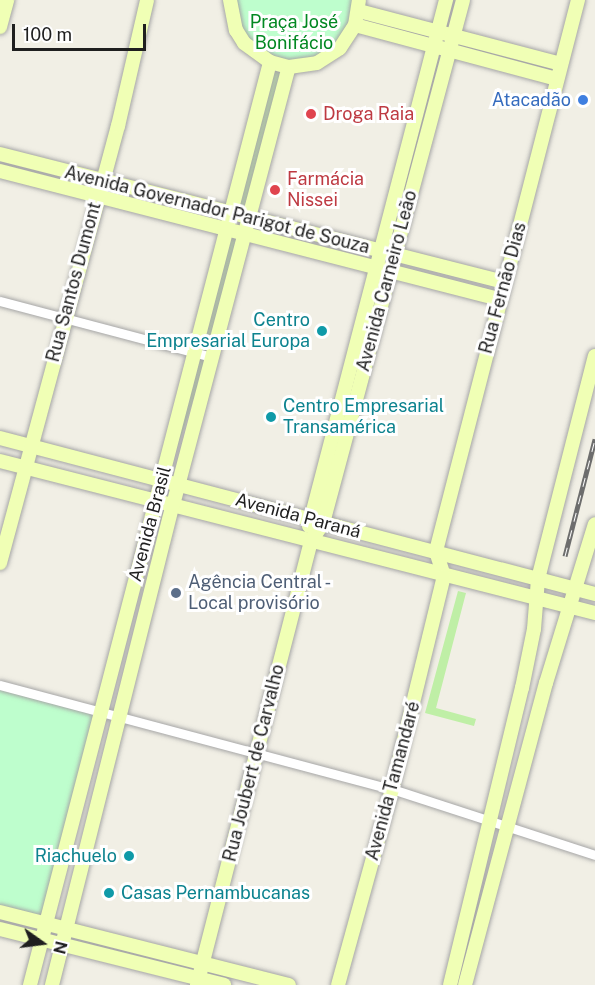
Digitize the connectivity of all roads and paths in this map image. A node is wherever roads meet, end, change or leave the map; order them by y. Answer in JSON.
{"nodes":[{"id":1,"x":7,"y":0,"type":"edge"},
{"id":2,"x":147,"y":0,"type":"edge"},
{"id":3,"x":230,"y":0,"type":"edge"},
{"id":4,"x":463,"y":0,"type":"edge"},
{"id":5,"x":578,"y":0,"type":"edge"},
{"id":6,"x":445,"y":3,"type":"edge"},
{"id":7,"x":359,"y":5,"type":"edge"},
{"id":8,"x":355,"y":25,"type":"junction"},
{"id":9,"x":0,"y":27,"type":"edge"},
{"id":10,"x":438,"y":31,"type":"junction"},
{"id":11,"x":454,"y":36,"type":"junction"},
{"id":12,"x":434,"y":47,"type":"junction"},
{"id":13,"x":449,"y":51,"type":"junction"},
{"id":14,"x":270,"y":62,"type":"junction"},
{"id":15,"x":561,"y":64,"type":"junction"},
{"id":16,"x":289,"y":67,"type":"junction"},
{"id":17,"x":557,"y":79,"type":"junction"},
{"id":18,"x":0,"y":154,"type":"edge"},
{"id":19,"x":403,"y":162,"type":"junction"},
{"id":20,"x":418,"y":167,"type":"junction"},
{"id":21,"x":0,"y":171,"type":"edge"},
{"id":22,"x":101,"y":180,"type":"junction"},
{"id":23,"x":97,"y":196,"type":"junction"},
{"id":24,"x":231,"y":213,"type":"junction"},
{"id":25,"x":248,"y":218,"type":"junction"},
{"id":26,"x":226,"y":229,"type":"junction"},
{"id":27,"x":244,"y":234,"type":"junction"},
{"id":28,"x":379,"y":251,"type":"junction"},
{"id":29,"x":394,"y":254,"type":"junction"},
{"id":30,"x":375,"y":267,"type":"junction"},
{"id":31,"x":390,"y":271,"type":"junction"},
{"id":32,"x":504,"y":282,"type":"junction"},
{"id":33,"x":500,"y":299,"type":"junction"},
{"id":34,"x":0,"y":301,"type":"edge"},
{"id":35,"x":65,"y":318,"type":"junction"},
{"id":36,"x":194,"y":353,"type":"junction"},
{"id":37,"x":595,"y":356,"type":"edge"},
{"id":38,"x":212,"y":357,"type":"junction"},
{"id":39,"x":0,"y":438,"type":"edge"},
{"id":40,"x":30,"y":447,"type":"junction"},
{"id":41,"x":0,"y":461,"type":"edge"},
{"id":42,"x":102,"y":465,"type":"junction"},
{"id":43,"x":25,"y":468,"type":"junction"},
{"id":44,"x":161,"y":480,"type":"junction"},
{"id":45,"x":178,"y":484,"type":"junction"},
{"id":46,"x":127,"y":494,"type":"junction"},
{"id":47,"x":155,"y":501,"type":"junction"},
{"id":48,"x":251,"y":504,"type":"junction"},
{"id":49,"x":173,"y":505,"type":"junction"},
{"id":50,"x":308,"y":519,"type":"junction"},
{"id":51,"x":323,"y":523,"type":"junction"},
{"id":52,"x":595,"y":524,"type":"edge"},
{"id":53,"x":265,"y":529,"type":"junction"},
{"id":54,"x":387,"y":539,"type":"junction"},
{"id":55,"x":311,"y":541,"type":"junction"},
{"id":56,"x":436,"y":550,"type":"junction"},
{"id":57,"x":357,"y":554,"type":"junction"},
{"id":58,"x":0,"y":563,"type":"edge"},
{"id":59,"x":485,"y":564,"type":"junction"},
{"id":60,"x":444,"y":576,"type":"junction"},
{"id":61,"x":538,"y":579,"type":"junction"},
{"id":62,"x":578,"y":589,"type":"junction"},
{"id":63,"x":498,"y":590,"type":"junction"},
{"id":64,"x":595,"y":594,"type":"edge"},
{"id":65,"x":537,"y":599,"type":"junction"},
{"id":66,"x":571,"y":607,"type":"junction"},
{"id":67,"x":595,"y":613,"type":"edge"},
{"id":68,"x":0,"y":685,"type":"edge"},
{"id":69,"x":101,"y":711,"type":"junction"},
{"id":70,"x":121,"y":716,"type":"junction"},
{"id":71,"x":257,"y":752,"type":"junction"},
{"id":72,"x":392,"y":789,"type":"junction"},
{"id":73,"x":492,"y":819,"type":"junction"},
{"id":74,"x":508,"y":824,"type":"junction"},
{"id":75,"x":595,"y":855,"type":"edge"},
{"id":76,"x":0,"y":912,"type":"edge"},
{"id":77,"x":46,"y":924,"type":"junction"},
{"id":78,"x":0,"y":929,"type":"edge"},
{"id":79,"x":67,"y":929,"type":"junction"},
{"id":80,"x":42,"y":940,"type":"junction"},
{"id":81,"x":63,"y":946,"type":"junction"},
{"id":82,"x":164,"y":953,"type":"junction"},
{"id":83,"x":129,"y":961,"type":"junction"},
{"id":84,"x":203,"y":962,"type":"junction"},
{"id":85,"x":260,"y":981,"type":"edge"},
{"id":86,"x":198,"y":982,"type":"edge"},
{"id":87,"x":30,"y":985,"type":"edge"},
{"id":88,"x":52,"y":985,"type":"edge"},
{"id":89,"x":224,"y":985,"type":"edge"},
{"id":90,"x":289,"y":985,"type":"edge"},
{"id":91,"x":338,"y":985,"type":"edge"},
{"id":92,"x":450,"y":985,"type":"edge"},
{"id":93,"x":465,"y":985,"type":"edge"}],
"edges":[{"from":1,"to":9,"type":"main road"},
{"from":2,"to":22,"type":"main road","name":"Rua Santos Dumont"},
{"from":3,"to":14,"type":"main road"},
{"from":4,"to":11,"type":"main road","name":"Avenida Carneiro Leão"},
{"from":5,"to":15,"type":"main road","name":"Rua Fernão Dias"},
{"from":6,"to":10,"type":"main road","name":"Avenida Carneiro Leão"},
{"from":7,"to":8,"type":"main road"},
{"from":7,"to":10,"type":"main road"},
{"from":8,"to":12,"type":"main road"},
{"from":8,"to":16,"type":"main road"},
{"from":10,"to":11,"type":"main road"},
{"from":10,"to":12,"type":"main road","name":"Avenida Carneiro Leão"},
{"from":11,"to":13,"type":"main road","name":"Avenida Carneiro Leão"},
{"from":11,"to":15,"type":"main road"},
{"from":12,"to":13,"type":"main road"},
{"from":12,"to":19,"type":"main road","name":"Avenida Carneiro Leão"},
{"from":13,"to":17,"type":"main road"},
{"from":13,"to":20,"type":"main road","name":"Avenida Carneiro Leão"},
{"from":14,"to":16,"type":"main road"},
{"from":14,"to":24,"type":"main road","name":"Avenida Brasil"},
{"from":15,"to":17,"type":"main road","name":"Rua Fernão Dias"},
{"from":16,"to":25,"type":"main road","name":"Avenida Brasil"},
{"from":17,"to":32,"type":"main road","name":"Rua Fernão Dias"},
{"from":18,"to":22,"type":"main road","name":"Avenida Governador Parigot de Souza"},
{"from":19,"to":20,"type":"main road"},
{"from":19,"to":28,"type":"main road","name":"Avenida Carneiro Leão"},
{"from":20,"to":29,"type":"main road","name":"Avenida Carneiro Leão"},
{"from":21,"to":23,"type":"main road","name":"Avenida Governador Parigot de Souza"},
{"from":22,"to":23,"type":"main road","name":"Rua Santos Dumont"},
{"from":22,"to":24,"type":"main road","name":"Avenida Governador Parigot de Souza"},
{"from":23,"to":26,"type":"main road","name":"Avenida Governador Parigot de Souza"},
{"from":23,"to":35,"type":"main road","name":"Rua Santos Dumont"},
{"from":24,"to":25,"type":"main road","name":"Avenida Governador Parigot de Souza"},
{"from":24,"to":26,"type":"main road","name":"Avenida Brasil"},
{"from":25,"to":27,"type":"main road","name":"Avenida Brasil"},
{"from":25,"to":28,"type":"main road","name":"Avenida Governador Parigot de Souza"},
{"from":26,"to":27,"type":"main road","name":"Avenida Governador Parigot de Souza"},
{"from":26,"to":36,"type":"main road","name":"Avenida Brasil"},
{"from":27,"to":30,"type":"main road","name":"Avenida Governador Parigot de Souza"},
{"from":27,"to":38,"type":"main road","name":"Avenida Brasil"},
{"from":28,"to":29,"type":"main road","name":"Avenida Governador Parigot de Souza"},
{"from":28,"to":30,"type":"main road","name":"Avenida Carneiro Leão"},
{"from":29,"to":31,"type":"main road","name":"Avenida Carneiro Leão"},
{"from":29,"to":32,"type":"main road","name":"Avenida Governador Parigot de Souza"},
{"from":30,"to":31,"type":"main road","name":"Avenida Governador Parigot de Souza"},
{"from":30,"to":50,"type":"main road","name":"Avenida Carneiro Leão"},
{"from":31,"to":33,"type":"main road","name":"Avenida Governador Parigot de Souza"},
{"from":31,"to":51,"type":"main road","name":"Avenida Carneiro Leão"},
{"from":32,"to":33,"type":"main road","name":"Rua Fernão Dias"},
{"from":33,"to":56,"type":"main road","name":"Rua Fernão Dias"},
{"from":34,"to":35,"type":"street"},
{"from":35,"to":36,"type":"street"},
{"from":35,"to":40,"type":"main road","name":"Rua Santos Dumont"},
{"from":36,"to":38,"type":"street"},
{"from":36,"to":44,"type":"main road","name":"Avenida Brasil"},
{"from":37,"to":61,"type":"main road"},
{"from":38,"to":45,"type":"main road","name":"Avenida Brasil"},
{"from":39,"to":40,"type":"main road","name":"Avenida Paraná"},
{"from":40,"to":42,"type":"main road","name":"Avenida Paraná"},
{"from":40,"to":43,"type":"main road","name":"Rua Santos Dumont"},
{"from":41,"to":43,"type":"main road","name":"Avenida Paraná"},
{"from":42,"to":44,"type":"main road","name":"Avenida Paraná"},
{"from":42,"to":46,"type":"main road"},
{"from":43,"to":46,"type":"main road","name":"Avenida Paraná"},
{"from":43,"to":58,"type":"main road","name":"Rua Santos Dumont"},
{"from":44,"to":45,"type":"main road","name":"Avenida Paraná"},
{"from":44,"to":47,"type":"main road","name":"Avenida Brasil"},
{"from":45,"to":48,"type":"main road","name":"Avenida Paraná"},
{"from":45,"to":49,"type":"main road","name":"Avenida Brasil"},
{"from":46,"to":47,"type":"main road","name":"Avenida Paraná"},
{"from":47,"to":49,"type":"main road","name":"Avenida Paraná"},
{"from":47,"to":69,"type":"main road","name":"Avenida Brasil"},
{"from":48,"to":50,"type":"main road","name":"Avenida Paraná"},
{"from":48,"to":53,"type":"main road"},
{"from":49,"to":53,"type":"main road","name":"Avenida Paraná"},
{"from":49,"to":70,"type":"main road","name":"Avenida Brasil"},
{"from":50,"to":51,"type":"main road","name":"Avenida Paraná"},
{"from":50,"to":55,"type":"main road","name":"Avenida Carneiro Leão"},
{"from":51,"to":54,"type":"main road","name":"Avenida Paraná"},
{"from":51,"to":55,"type":"main road","name":"Avenida Carneiro Leão"},
{"from":52,"to":62,"type":"main road"},
{"from":53,"to":55,"type":"main road","name":"Avenida Paraná"},
{"from":54,"to":56,"type":"main road","name":"Avenida Paraná"},
{"from":54,"to":57,"type":"main road"},
{"from":55,"to":57,"type":"main road","name":"Avenida Paraná"},
{"from":55,"to":71,"type":"main road","name":"Rua Joubert de Carvalho"},
{"from":56,"to":59,"type":"main road","name":"Avenida Paraná"},
{"from":56,"to":60,"type":"main road"},
{"from":57,"to":60,"type":"main road","name":"Avenida Paraná"},
{"from":59,"to":61,"type":"main road","name":"Avenida Paraná"},
{"from":59,"to":63,"type":"main road"},
{"from":60,"to":63,"type":"main road","name":"Avenida Paraná"},
{"from":60,"to":72,"type":"main road","name":"Avenida Tamandaré"},
{"from":61,"to":62,"type":"main road","name":"Avenida Paraná"},
{"from":61,"to":65,"type":"main road"},
{"from":62,"to":64,"type":"main road","name":"Avenida Paraná"},
{"from":62,"to":66,"type":"main road"},
{"from":63,"to":65,"type":"main road","name":"Avenida Paraná"},
{"from":65,"to":66,"type":"main road","name":"Avenida Paraná"},
{"from":65,"to":73,"type":"main road"},
{"from":66,"to":67,"type":"main road","name":"Avenida Paraná"},
{"from":66,"to":74,"type":"main road"},
{"from":68,"to":69,"type":"street"},
{"from":69,"to":70,"type":"street"},
{"from":69,"to":77,"type":"main road","name":"Avenida Brasil"},
{"from":70,"to":71,"type":"street"},
{"from":70,"to":79,"type":"main road","name":"Avenida Brasil"},
{"from":71,"to":72,"type":"street"},
{"from":71,"to":84,"type":"main road","name":"Rua Joubert de Carvalho"},
{"from":72,"to":73,"type":"street"},
{"from":72,"to":91,"type":"main road","name":"Avenida Tamandaré"},
{"from":73,"to":74,"type":"street"},
{"from":73,"to":92,"type":"main road"},
{"from":74,"to":75,"type":"street"},
{"from":74,"to":93,"type":"main road"},
{"from":76,"to":77,"type":"main road"},
{"from":77,"to":79,"type":"main road"},
{"from":77,"to":80,"type":"main road","name":"Avenida Brasil"},
{"from":78,"to":80,"type":"main road"},
{"from":79,"to":81,"type":"main road","name":"Avenida Brasil"},
{"from":79,"to":82,"type":"main road"},
{"from":80,"to":81,"type":"main road"},
{"from":80,"to":87,"type":"main road","name":"Avenida Brasil"},
{"from":81,"to":83,"type":"main road"},
{"from":81,"to":88,"type":"main road","name":"Avenida Brasil"},
{"from":82,"to":83,"type":"main road"},
{"from":82,"to":84,"type":"main road"},
{"from":83,"to":86,"type":"main road"},
{"from":84,"to":85,"type":"main road"},
{"from":84,"to":86,"type":"main road","name":"Rua Joubert de Carvalho"},
{"from":85,"to":90,"type":"main road"},
{"from":86,"to":89,"type":"main road"}]}
